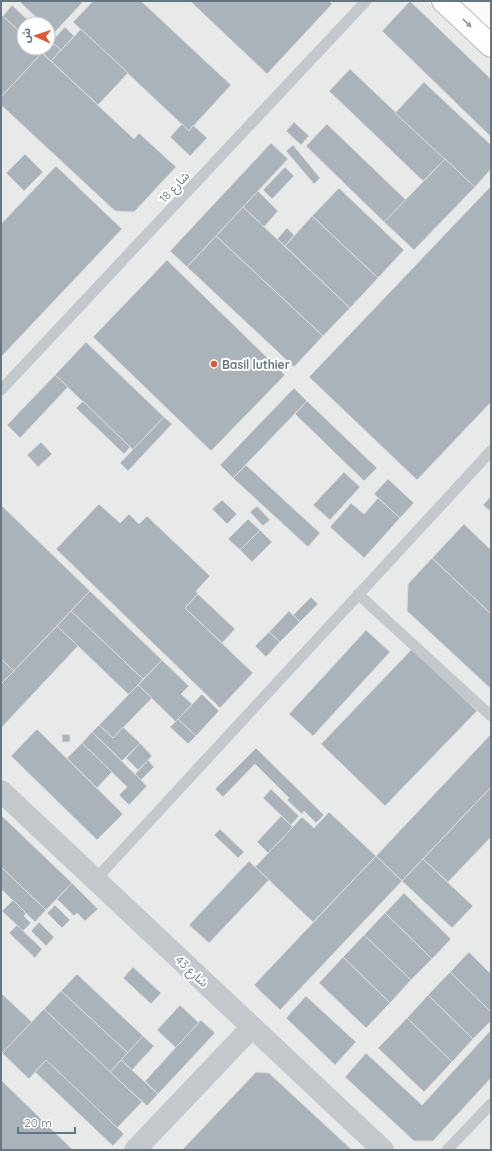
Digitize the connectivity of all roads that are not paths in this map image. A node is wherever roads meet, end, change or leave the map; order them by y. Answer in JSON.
{"nodes":[{"id":1,"x":366,"y":1,"type":"edge"},
{"id":2,"x":443,"y":1,"type":"edge"},
{"id":3,"x":491,"y":46,"type":"edge"},
{"id":4,"x":1,"y":390,"type":"edge"},
{"id":5,"x":491,"y":451,"type":"edge"},
{"id":6,"x":358,"y":594,"type":"junction"},
{"id":7,"x":491,"y":716,"type":"edge"},
{"id":8,"x":1,"y":791,"type":"edge"},
{"id":9,"x":95,"y":880,"type":"junction"},
{"id":10,"x":252,"y":1028,"type":"junction"},
{"id":11,"x":491,"y":1104,"type":"edge"},
{"id":12,"x":135,"y":1150,"type":"edge"},
{"id":13,"x":383,"y":1150,"type":"edge"},
{"id":14,"x":447,"y":1150,"type":"edge"}],
"edges":[{"from":1,"to":4,"type":"lane","name":"شارع 18"},
{"from":2,"to":3,"type":"main road","one_way":true},
{"from":5,"to":6,"type":"lane"},
{"from":6,"to":7,"type":"lane"},
{"from":6,"to":9,"type":"lane"},
{"from":8,"to":9,"type":"street","name":"شارع 43"},
{"from":9,"to":10,"type":"street","name":"شارع 43"},
{"from":10,"to":12,"type":"street"},
{"from":10,"to":13,"type":"street","name":"شارع 43"},
{"from":11,"to":14,"type":"lane"}]}
